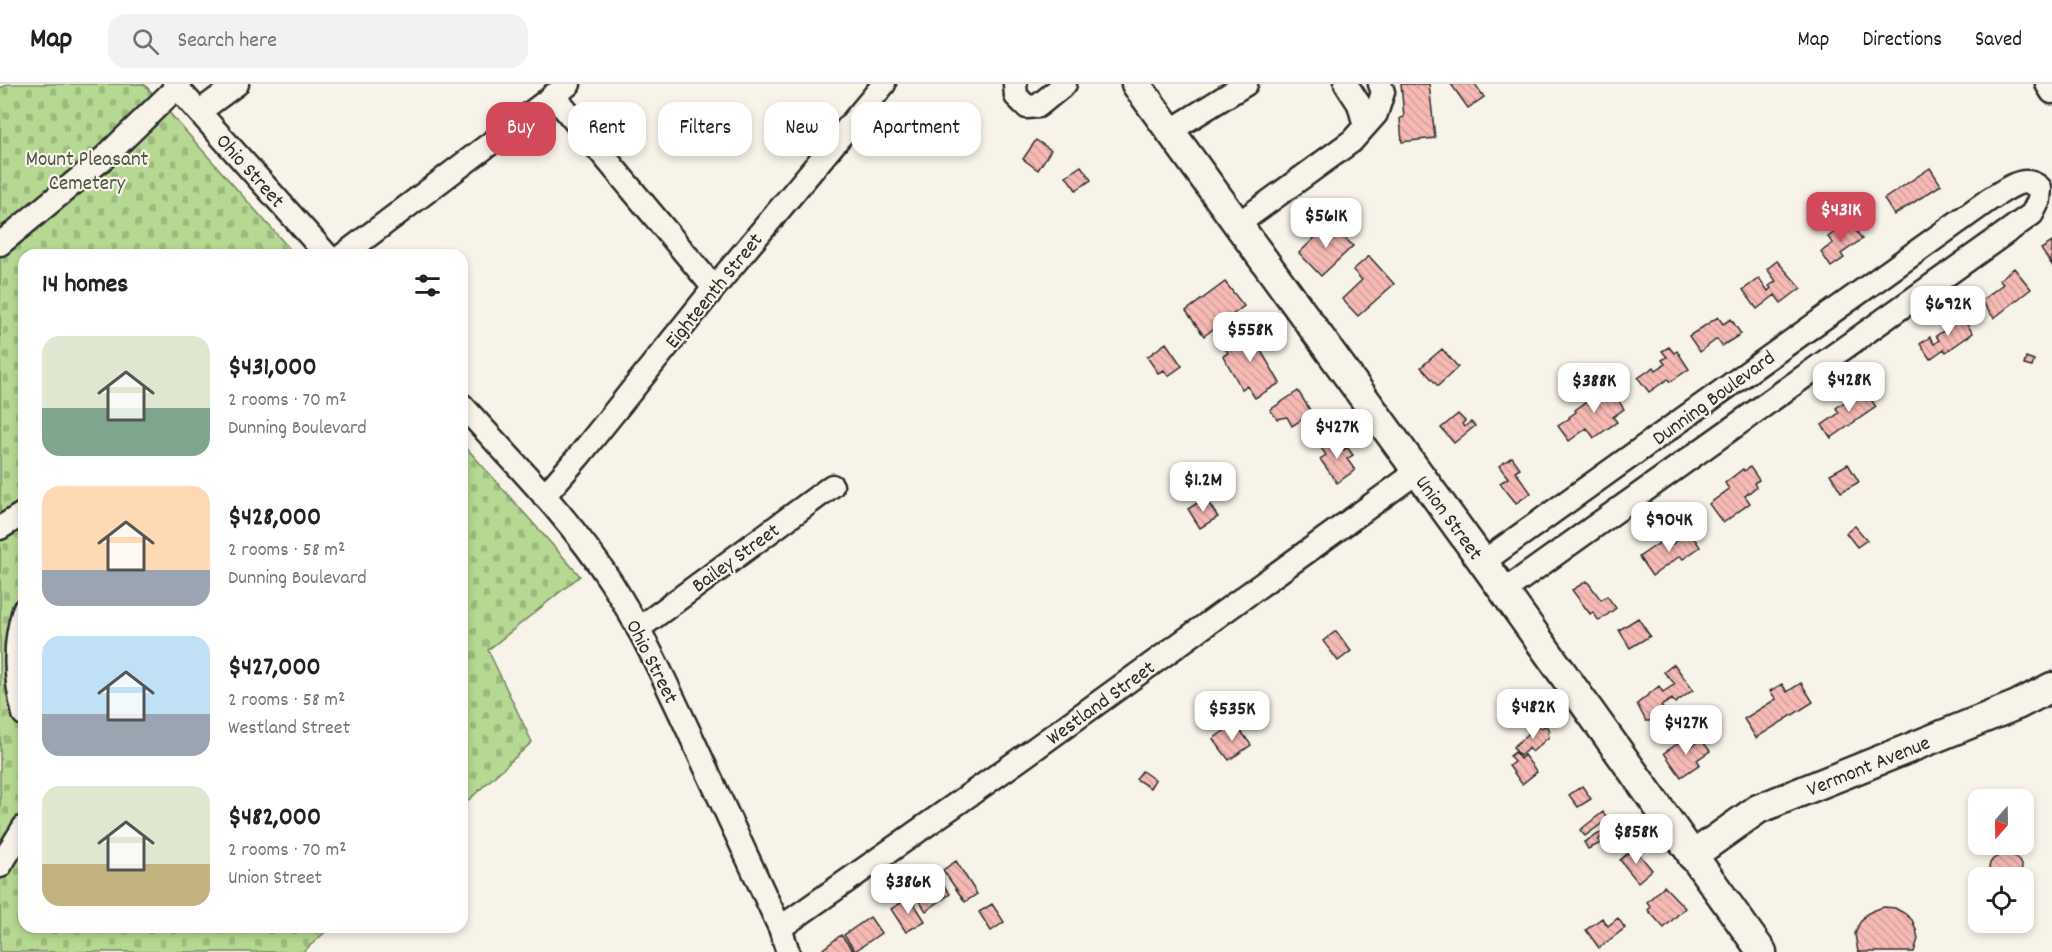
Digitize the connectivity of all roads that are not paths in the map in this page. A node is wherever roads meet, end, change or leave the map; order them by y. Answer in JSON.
{"nodes":[{"id":1,"x":237,"y":84,"type":"edge"},
{"id":2,"x":884,"y":84,"type":"edge"},
{"id":3,"x":1015,"y":84,"type":"edge"},
{"id":4,"x":1065,"y":84,"type":"edge"},
{"id":5,"x":1136,"y":84,"type":"edge"},
{"id":6,"x":1246,"y":84,"type":"edge"},
{"id":7,"x":1346,"y":84,"type":"edge"},
{"id":8,"x":1380,"y":84,"type":"edge"},
{"id":9,"x":2047,"y":84,"type":"edge"},
{"id":10,"x":176,"y":86,"type":"edge"},
{"id":11,"x":561,"y":89,"type":"edge"},
{"id":12,"x":2052,"y":92,"type":"edge"},
{"id":13,"x":199,"y":112,"type":"junction"},
{"id":14,"x":1365,"y":126,"type":"junction"},
{"id":15,"x":1170,"y":131,"type":"junction"},
{"id":16,"x":1238,"y":224,"type":"junction"},
{"id":17,"x":0,"y":244,"type":"edge"},
{"id":18,"x":322,"y":249,"type":"edge"},
{"id":19,"x":352,"y":249,"type":"edge"},
{"id":20,"x":714,"y":288,"type":"junction"},
{"id":21,"x":468,"y":412,"type":"edge"},
{"id":22,"x":1417,"y":472,"type":"junction"},
{"id":23,"x":832,"y":486,"type":"dead end"},
{"id":24,"x":544,"y":496,"type":"junction"},
{"id":25,"x":18,"y":517,"type":"edge"},
{"id":26,"x":0,"y":528,"type":"edge"},
{"id":27,"x":1483,"y":562,"type":"junction"},
{"id":28,"x":1504,"y":591,"type":"junction"},
{"id":29,"x":638,"y":629,"type":"junction"},
{"id":30,"x":18,"y":636,"type":"edge"},
{"id":31,"x":18,"y":685,"type":"edge"},
{"id":32,"x":2052,"y":687,"type":"edge"},
{"id":33,"x":18,"y":837,"type":"edge"},
{"id":34,"x":1692,"y":856,"type":"junction"},
{"id":35,"x":0,"y":866,"type":"edge"},
{"id":36,"x":780,"y":928,"type":"junction"},
{"id":37,"x":788,"y":952,"type":"edge"},
{"id":38,"x":1762,"y":952,"type":"edge"}],
"edges":[{"from":1,"to":13,"type":"street"},
{"from":2,"to":20,"type":"street","name":"Eighteenth Street"},
{"from":3,"to":4,"type":"street"},
{"from":5,"to":15,"type":"main road","name":"Union Street"},
{"from":6,"to":15,"type":"street"},
{"from":7,"to":14,"type":"street"},
{"from":8,"to":14,"type":"street"},
{"from":9,"to":12,"type":"street"},
{"from":10,"to":13,"type":"street","name":"Ohio Street"},
{"from":10,"to":17,"type":"street"},
{"from":11,"to":19,"type":"street"},
{"from":11,"to":20,"type":"street"},
{"from":13,"to":18,"type":"street","name":"Ohio Street"},
{"from":14,"to":16,"type":"street"},
{"from":15,"to":16,"type":"main road","name":"Union Street"},
{"from":16,"to":22,"type":"main road","name":"Union Street"},
{"from":20,"to":24,"type":"street","name":"Eighteenth Street"},
{"from":21,"to":24,"type":"street","name":"Ohio Street"},
{"from":22,"to":27,"type":"main road","name":"Union Street"},
{"from":22,"to":36,"type":"street","name":"Westland Street"},
{"from":23,"to":29,"type":"street","name":"Bailey Street"},
{"from":24,"to":29,"type":"street","name":"Ohio Street"},
{"from":25,"to":26,"type":"street"},
{"from":27,"to":28,"type":"main road","name":"Union Street"},
{"from":27,"to":28,"type":"street","name":"Dunning Boulevard"},
{"from":28,"to":34,"type":"main road","name":"Union Street"},
{"from":29,"to":36,"type":"street","name":"Ohio Street"},
{"from":30,"to":31,"type":"street"},
{"from":32,"to":34,"type":"main road","name":"Vermont Avenue"},
{"from":33,"to":35,"type":"street"},
{"from":34,"to":38,"type":"main road","name":"Union Street"},
{"from":36,"to":37,"type":"street","name":"Ohio Street"}]}
